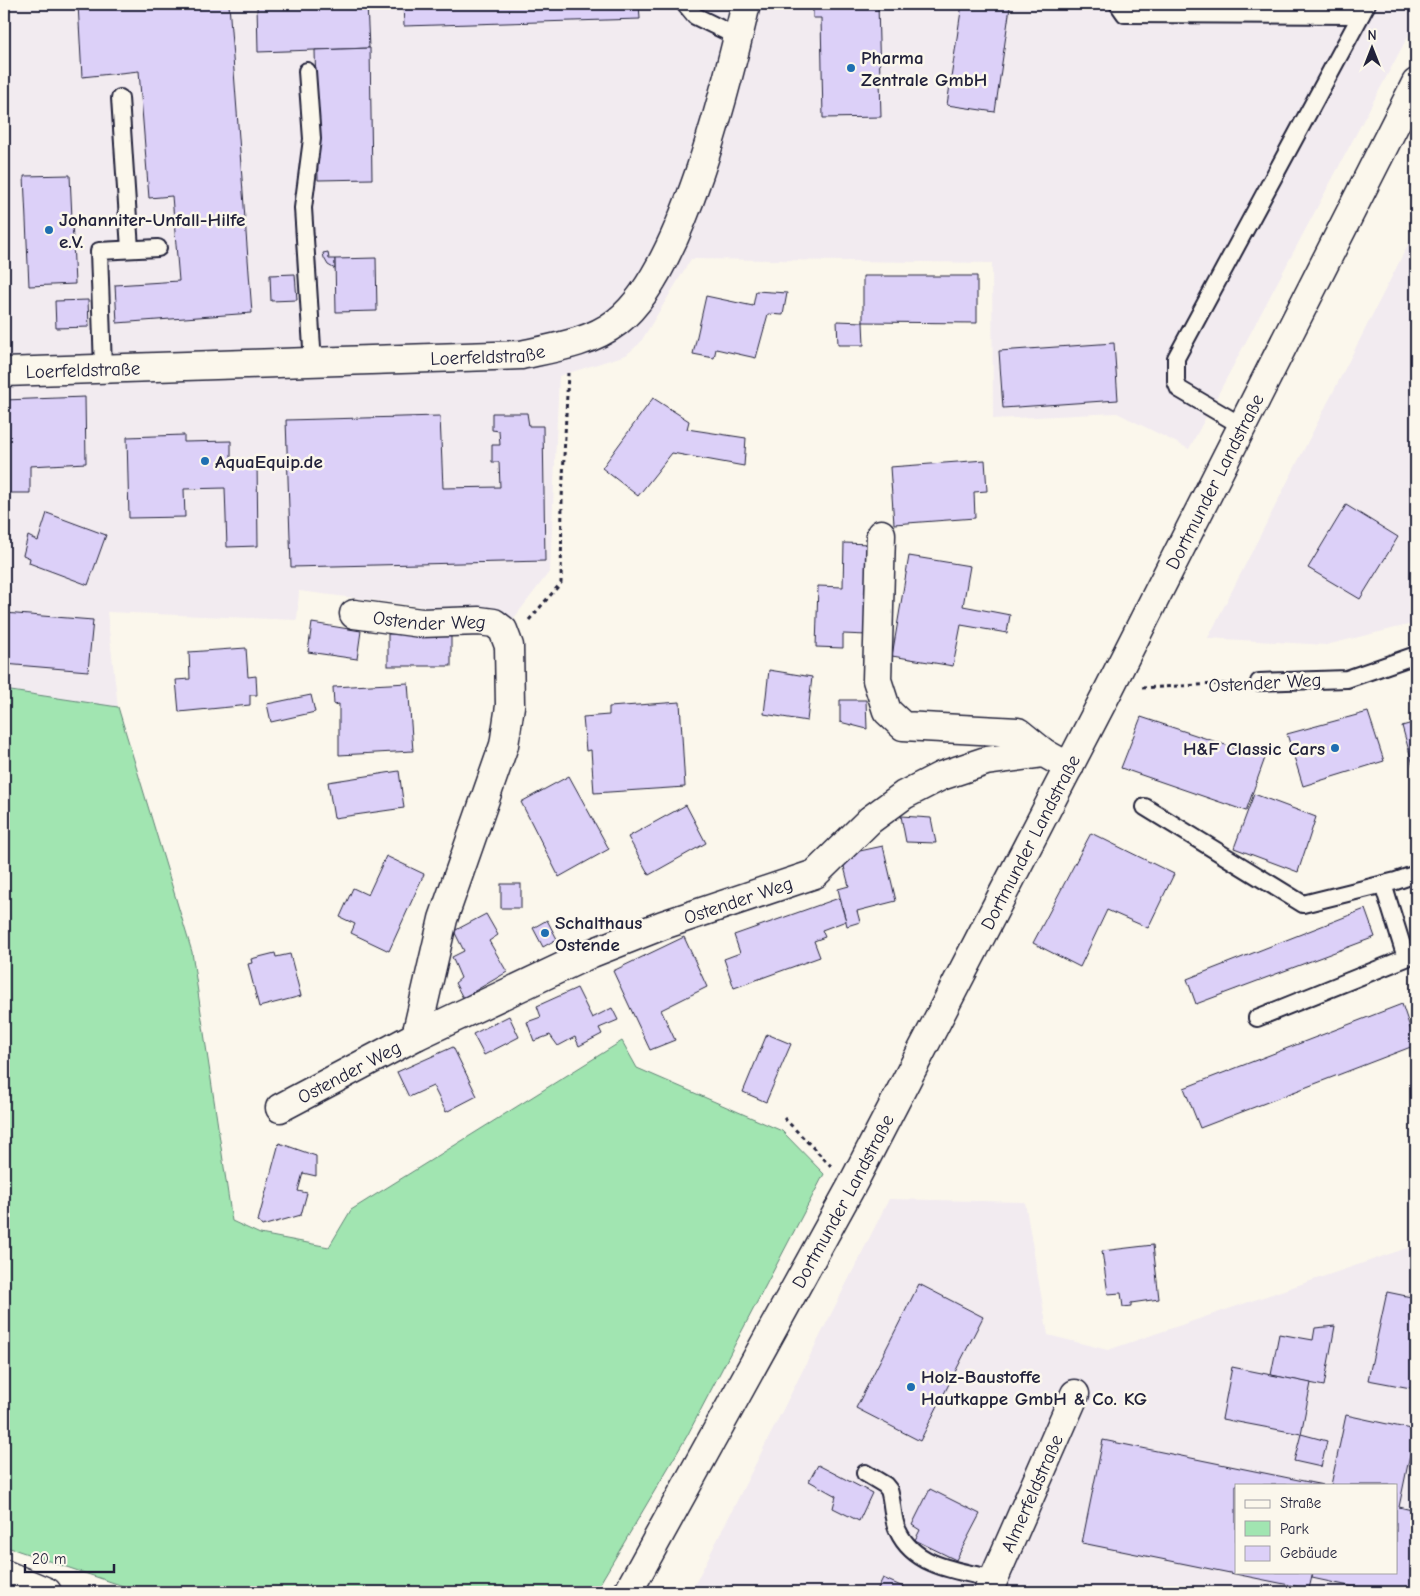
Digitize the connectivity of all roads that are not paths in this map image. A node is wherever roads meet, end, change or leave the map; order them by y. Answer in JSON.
{"nodes":[{"id":1,"x":685,"y":4,"type":"edge"},
{"id":2,"x":746,"y":4,"type":"edge"},
{"id":3,"x":1118,"y":4,"type":"edge"},
{"id":4,"x":1364,"y":9,"type":"edge"},
{"id":5,"x":738,"y":37,"type":"junction"},
{"id":6,"x":307,"y":71,"type":"dead end"},
{"id":7,"x":1416,"y":83,"type":"edge"},
{"id":8,"x":120,"y":98,"type":"dead end"},
{"id":9,"x":158,"y":248,"type":"dead end"},
{"id":10,"x":130,"y":249,"type":"junction"},
{"id":11,"x":313,"y":362,"type":"junction"},
{"id":12,"x":103,"y":369,"type":"junction"},
{"id":13,"x":4,"y":372,"type":"edge"},
{"id":14,"x":1242,"y":426,"type":"junction"},
{"id":15,"x":881,"y":534,"type":"dead end"},
{"id":16,"x":354,"y":614,"type":"dead end"},
{"id":17,"x":1416,"y":656,"type":"edge"},
{"id":18,"x":1259,"y":682,"type":"road end"},
{"id":19,"x":1044,"y":753,"type":"junction"},
{"id":20,"x":1069,"y":766,"type":"junction"},
{"id":21,"x":1144,"y":807,"type":"dead end"},
{"id":22,"x":1416,"y":874,"type":"edge"},
{"id":23,"x":1383,"y":884,"type":"junction"},
{"id":24,"x":1257,"y":1018,"type":"dead end"},
{"id":25,"x":416,"y":1036,"type":"junction"},
{"id":26,"x":280,"y":1108,"type":"dead end"},
{"id":27,"x":1075,"y":1394,"type":"dead end"},
{"id":28,"x":865,"y":1473,"type":"dead end"},
{"id":29,"x":4,"y":1574,"type":"edge"},
{"id":30,"x":991,"y":1586,"type":"edge"},
{"id":31,"x":47,"y":1592,"type":"edge"},
{"id":32,"x":628,"y":1592,"type":"edge"}],
"edges":[{"from":1,"to":5,"type":"lane"},
{"from":2,"to":5,"type":"street","name":"Loerfeldstraße"},
{"from":3,"to":4,"type":"lane"},
{"from":4,"to":14,"type":"lane"},
{"from":5,"to":11,"type":"street","name":"Loerfeldstraße"},
{"from":6,"to":11,"type":"lane"},
{"from":7,"to":14,"type":"street","name":"Dortmunder Landstraße"},
{"from":8,"to":10,"type":"lane"},
{"from":9,"to":10,"type":"lane"},
{"from":10,"to":12,"type":"lane"},
{"from":11,"to":12,"type":"street","name":"Loerfeldstraße"},
{"from":12,"to":13,"type":"street","name":"Loerfeldstraße"},
{"from":14,"to":20,"type":"street","name":"Dortmunder Landstraße"},
{"from":15,"to":19,"type":"street"},
{"from":16,"to":25,"type":"street","name":"Ostender Weg"},
{"from":17,"to":18,"type":"lane","name":"Ostender Weg"},
{"from":19,"to":20,"type":"street"},
{"from":19,"to":25,"type":"street","name":"Ostender Weg"},
{"from":20,"to":32,"type":"street","name":"Dortmunder Landstraße"},
{"from":21,"to":23,"type":"lane"},
{"from":22,"to":23,"type":"lane"},
{"from":23,"to":24,"type":"lane"},
{"from":25,"to":26,"type":"street","name":"Ostender Weg"},
{"from":27,"to":30,"type":"street","name":"Almerfeldstraße"},
{"from":28,"to":30,"type":"lane"},
{"from":29,"to":31,"type":"street"}]}
